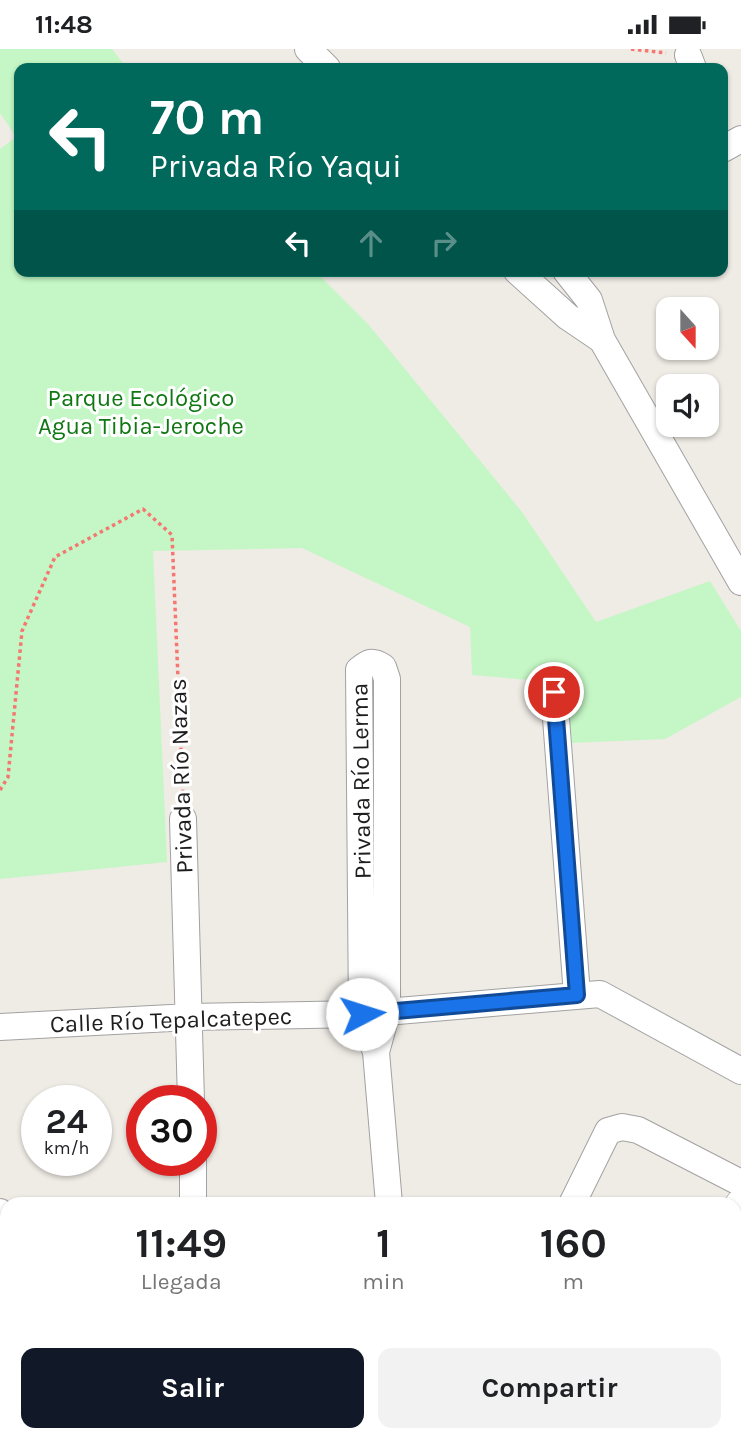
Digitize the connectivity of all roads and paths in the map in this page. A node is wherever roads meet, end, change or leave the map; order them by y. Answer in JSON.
{"nodes":[{"id":1,"x":308,"y":49,"type":"edge"},
{"id":2,"x":322,"y":63,"type":"edge"},
{"id":3,"x":524,"y":277,"type":"edge"},
{"id":4,"x":571,"y":277,"type":"edge"},
{"id":5,"x":602,"y":340,"type":"junction"},
{"id":6,"x":741,"y":583,"type":"edge"},
{"id":7,"x":554,"y":692,"type":"dead end"},
{"id":8,"x":0,"y":790,"type":"edge"},
{"id":9,"x":374,"y":813,"type":"dead end"},
{"id":10,"x":183,"y":819,"type":"joint"},
{"id":11,"x":577,"y":995,"type":"junction"},
{"id":12,"x":375,"y":1013,"type":"junction"},
{"id":13,"x":190,"y":1017,"type":"junction"},
{"id":14,"x":0,"y":1027,"type":"edge"},
{"id":15,"x":741,"y":1071,"type":"edge"},
{"id":16,"x":191,"y":1085,"type":"edge"},
{"id":17,"x":192,"y":1176,"type":"edge"},
{"id":18,"x":741,"y":1183,"type":"edge"},
{"id":19,"x":193,"y":1197,"type":"edge"},
{"id":20,"x":388,"y":1197,"type":"edge"},
{"id":21,"x":575,"y":1197,"type":"edge"}],
"edges":[{"from":1,"to":2,"type":"street"},
{"from":3,"to":5,"type":"street"},
{"from":4,"to":5,"type":"street"},
{"from":5,"to":6,"type":"street"},
{"from":7,"to":11,"type":"street"},
{"from":8,"to":10,"type":"path","name":"Privada Río Nazas"},
{"from":9,"to":12,"type":"street","name":"Privada Río Lerma"},
{"from":10,"to":13,"type":"street","name":"Privada Río Nazas"},
{"from":11,"to":12,"type":"street","name":"Calle Río Tepalcatepec"},
{"from":11,"to":15,"type":"street","name":"Calle Río Tepalcatepec"},
{"from":12,"to":13,"type":"street","name":"Calle Río Tepalcatepec"},
{"from":12,"to":20,"type":"street","name":"Privada Río Lerma"},
{"from":13,"to":14,"type":"street","name":"Calle Río Tepalcatepec"},
{"from":13,"to":16,"type":"street","name":"Privada Río Nazas"},
{"from":17,"to":19,"type":"street"},
{"from":18,"to":21,"type":"street"}]}
